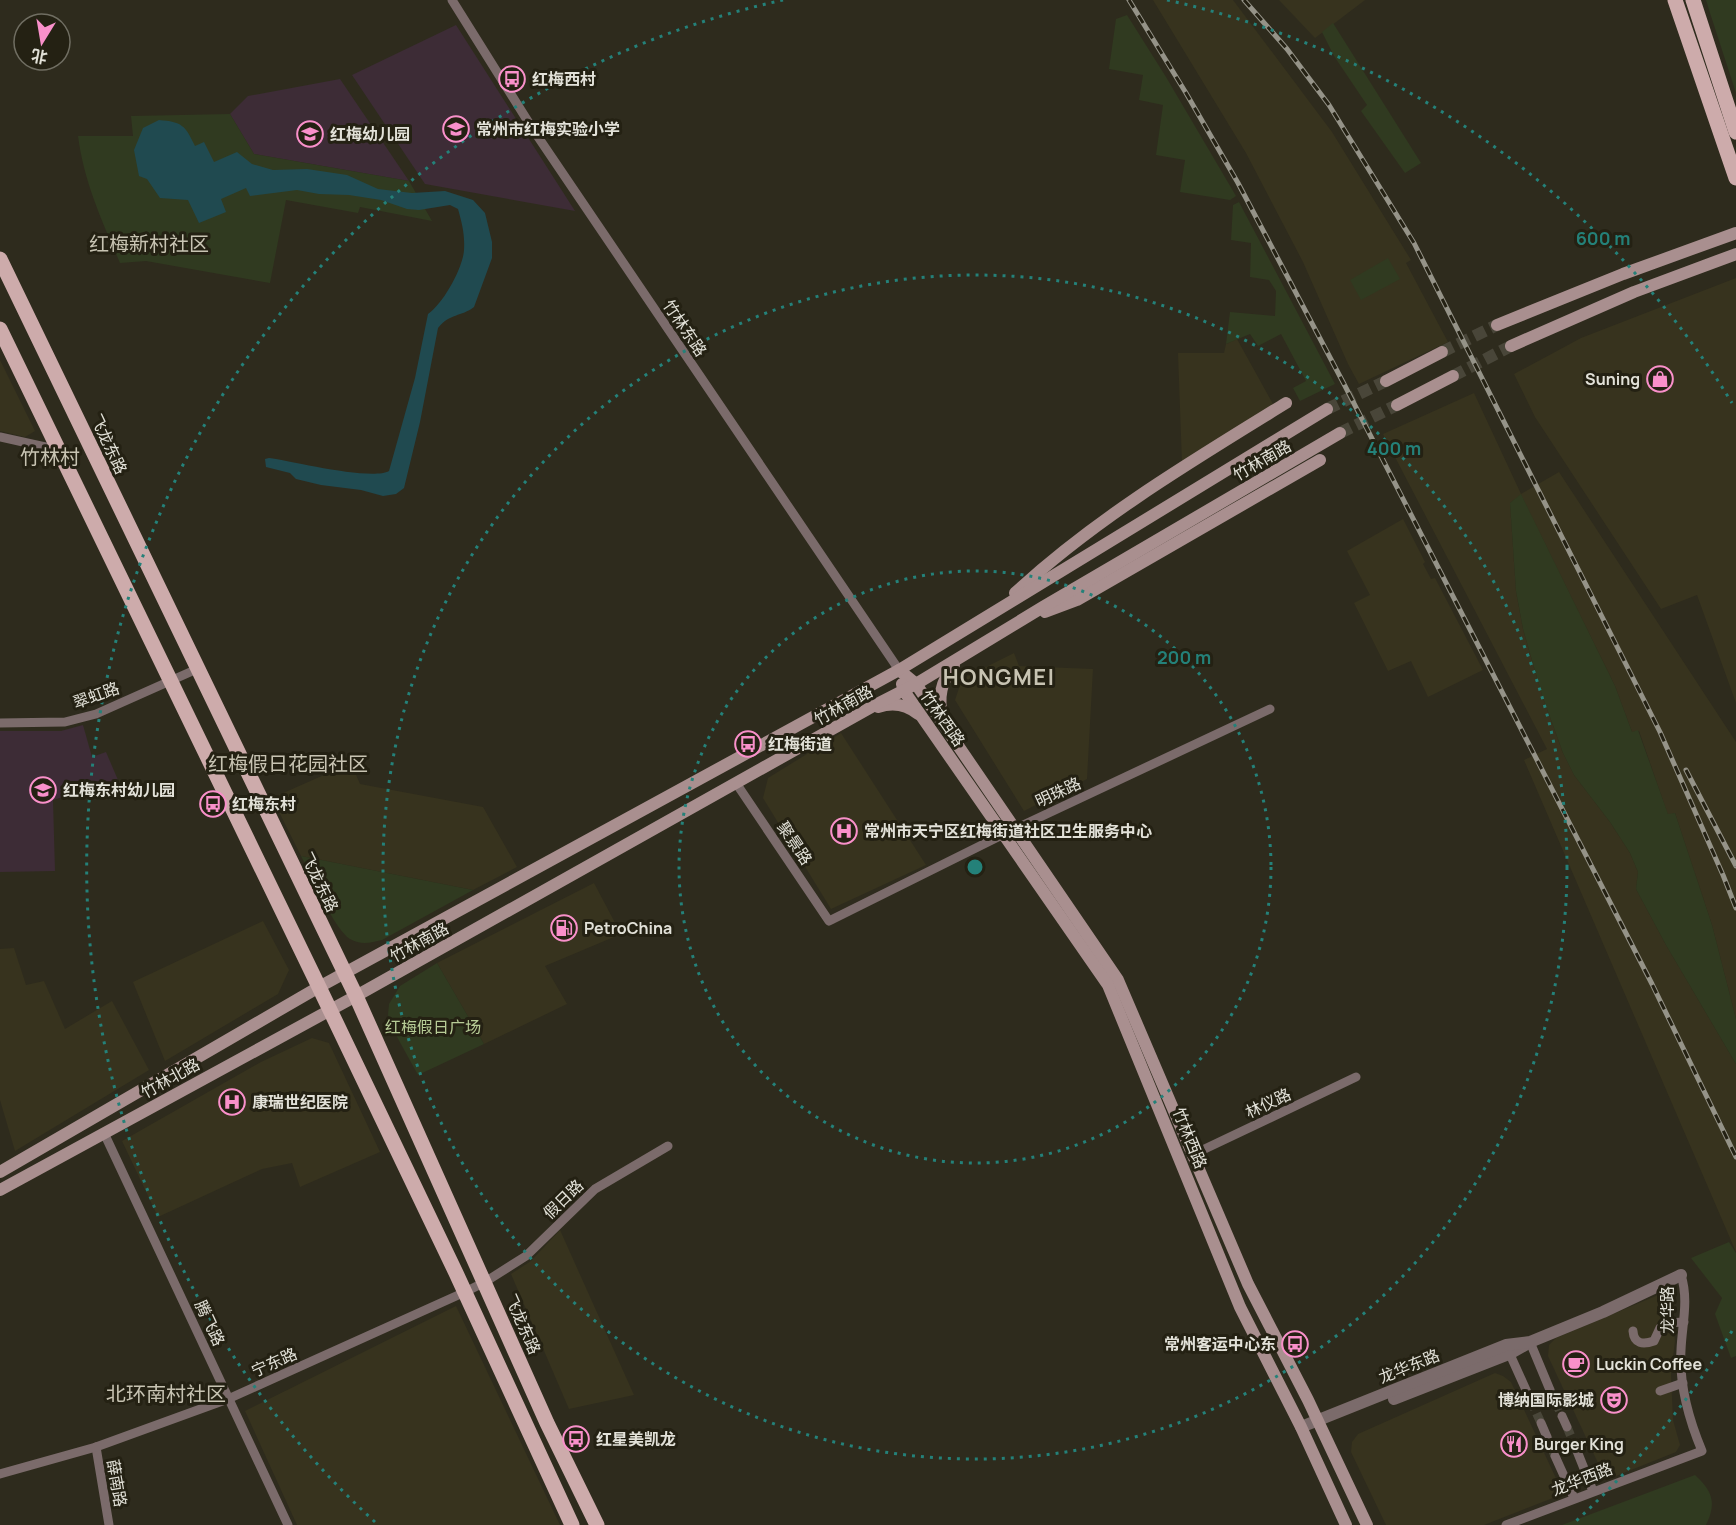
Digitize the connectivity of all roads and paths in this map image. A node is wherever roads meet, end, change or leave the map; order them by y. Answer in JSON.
{"nodes":[{"id":1,"x":452,"y":0,"type":"edge"},
{"id":2,"x":1675,"y":0,"type":"edge"},
{"id":3,"x":1693,"y":0,"type":"edge"},
{"id":4,"x":1736,"y":132,"type":"edge"},
{"id":5,"x":1736,"y":178,"type":"edge"},
{"id":6,"x":1736,"y":233,"type":"edge"},
{"id":7,"x":1736,"y":254,"type":"edge"},
{"id":8,"x":0,"y":259,"type":"edge"},
{"id":9,"x":1497,"y":325,"type":"tunnel mouth"},
{"id":10,"x":0,"y":329,"type":"edge"},
{"id":11,"x":1511,"y":346,"type":"tunnel mouth"},
{"id":12,"x":1442,"y":352,"type":"tunnel mouth"},
{"id":13,"x":1454,"y":376,"type":"tunnel mouth"},
{"id":14,"x":1386,"y":381,"type":"tunnel mouth"},
{"id":15,"x":1286,"y":403,"type":"dead end"},
{"id":16,"x":1397,"y":405,"type":"tunnel mouth"},
{"id":17,"x":1328,"y":410,"type":"tunnel mouth"},
{"id":18,"x":1340,"y":433,"type":"tunnel mouth"},
{"id":19,"x":0,"y":437,"type":"edge"},
{"id":20,"x":59,"y":450,"type":"junction"},
{"id":21,"x":1320,"y":460,"type":"dead end"},
{"id":22,"x":995,"y":611,"type":"junction"},
{"id":23,"x":1016,"y":623,"type":"junction"},
{"id":24,"x":960,"y":657,"type":"junction"},
{"id":25,"x":197,"y":669,"type":"junction"},
{"id":26,"x":899,"y":670,"type":"junction"},
{"id":27,"x":170,"y":681,"type":"junction"},
{"id":28,"x":916,"y":684,"type":"junction"},
{"id":29,"x":904,"y":691,"type":"junction"},
{"id":30,"x":1270,"y":709,"type":"dead end"},
{"id":31,"x":864,"y":711,"type":"junction"},
{"id":32,"x":923,"y":718,"type":"junction"},
{"id":33,"x":0,"y":723,"type":"edge"},
{"id":34,"x":946,"y":728,"type":"junction"},
{"id":35,"x":736,"y":783,"type":"junction"},
{"id":36,"x":1010,"y":832,"type":"junction"},
{"id":37,"x":829,"y":921,"type":"joint"},
{"id":38,"x":345,"y":974,"type":"junction"},
{"id":39,"x":320,"y":987,"type":"junction"},
{"id":40,"x":356,"y":996,"type":"junction"},
{"id":41,"x":330,"y":1009,"type":"junction"},
{"id":42,"x":1356,"y":1077,"type":"dead end"},
{"id":43,"x":104,"y":1133,"type":"junction"},
{"id":44,"x":668,"y":1146,"type":"dead end"},
{"id":45,"x":1192,"y":1155,"type":"junction"},
{"id":46,"x":0,"y":1172,"type":"edge"},
{"id":47,"x":0,"y":1190,"type":"edge"},
{"id":48,"x":1680,"y":1275,"type":"joint"},
{"id":49,"x":484,"y":1282,"type":"junction"},
{"id":50,"x":465,"y":1292,"type":"junction"},
{"id":51,"x":1684,"y":1322,"type":"junction"},
{"id":52,"x":1633,"y":1331,"type":"dead end"},
{"id":53,"x":1530,"y":1342,"type":"junction"},
{"id":54,"x":1508,"y":1349,"type":"junction"},
{"id":55,"x":1683,"y":1383,"type":"junction"},
{"id":56,"x":1550,"y":1390,"type":"tunnel mouth"},
{"id":57,"x":1660,"y":1391,"type":"dead end"},
{"id":58,"x":228,"y":1399,"type":"junction"},
{"id":59,"x":1531,"y":1401,"type":"tunnel mouth"},
{"id":60,"x":1562,"y":1416,"type":"tunnel mouth"},
{"id":61,"x":1541,"y":1423,"type":"tunnel mouth"},
{"id":62,"x":1319,"y":1424,"type":"junction"},
{"id":63,"x":1567,"y":1427,"type":"tunnel mouth"},
{"id":64,"x":1302,"y":1431,"type":"junction"},
{"id":65,"x":1547,"y":1437,"type":"tunnel mouth"},
{"id":66,"x":96,"y":1447,"type":"junction"},
{"id":67,"x":1702,"y":1450,"type":"joint"},
{"id":68,"x":1577,"y":1451,"type":"tunnel mouth"},
{"id":69,"x":1555,"y":1456,"type":"tunnel mouth"},
{"id":70,"x":0,"y":1474,"type":"edge"},
{"id":71,"x":1593,"y":1491,"type":"junction"},
{"id":72,"x":1574,"y":1498,"type":"junction"},
{"id":73,"x":110,"y":1525,"type":"edge"},
{"id":74,"x":288,"y":1525,"type":"edge"},
{"id":75,"x":572,"y":1525,"type":"edge"},
{"id":76,"x":597,"y":1525,"type":"edge"},
{"id":77,"x":1346,"y":1525,"type":"edge"},
{"id":78,"x":1367,"y":1525,"type":"edge"},
{"id":79,"x":1506,"y":1525,"type":"edge"}],
"edges":[{"from":1,"to":26,"type":"street","name":"竹林东路"},
{"from":2,"to":5,"type":"main road"},
{"from":3,"to":4,"type":"main road"},
{"from":6,"to":9,"type":"main road"},
{"from":7,"to":11,"type":"main road"},
{"from":8,"to":25,"type":"main road","name":"飞龙东路"},
{"from":10,"to":20,"type":"main road"},
{"from":12,"to":14,"type":"main road"},
{"from":13,"to":16,"type":"main road"},
{"from":15,"to":22,"type":"main road"},
{"from":17,"to":22,"type":"main road","name":"竹林南路"},
{"from":18,"to":23,"type":"main road","name":"竹林南路"},
{"from":19,"to":20,"type":"street"},
{"from":20,"to":27,"type":"main road"},
{"from":21,"to":23,"type":"main road"},
{"from":22,"to":26,"type":"main road","name":"竹林南路"},
{"from":23,"to":24,"type":"main road","name":"竹林南路"},
{"from":24,"to":28,"type":"main road","name":"竹林南路"},
{"from":24,"to":34,"type":"main road"},
{"from":25,"to":27,"type":"street","name":"翠虹路"},
{"from":25,"to":38,"type":"main road","name":"飞龙东路"},
{"from":26,"to":28,"type":"main road","name":"竹林西路"},
{"from":26,"to":29,"type":"main road","name":"竹林西路"},
{"from":26,"to":38,"type":"main road","name":"竹林南路"},
{"from":27,"to":33,"type":"street","name":"翠虹路"},
{"from":27,"to":39,"type":"main road"},
{"from":28,"to":29,"type":"main road","name":"竹林南路"},
{"from":28,"to":34,"type":"main road","name":"竹林西路"},
{"from":29,"to":31,"type":"main road","name":"竹林南路"},
{"from":29,"to":32,"type":"main road","name":"竹林西路"},
{"from":30,"to":36,"type":"street","name":"明珠路"},
{"from":31,"to":32,"type":"main road"},
{"from":31,"to":35,"type":"main road","name":"竹林南路"},
{"from":32,"to":36,"type":"main road","name":"竹林西路"},
{"from":34,"to":36,"type":"main road","name":"竹林西路"},
{"from":35,"to":37,"type":"street","name":"聚景路"},
{"from":35,"to":40,"type":"main road","name":"竹林南路"},
{"from":36,"to":37,"type":"street","name":"明珠路"},
{"from":36,"to":45,"type":"main road","name":"竹林西路"},
{"from":36,"to":64,"type":"main road","name":"竹林西路"},
{"from":38,"to":39,"type":"main road","name":"竹林北路"},
{"from":38,"to":40,"type":"main road","name":"飞龙东路"},
{"from":39,"to":41,"type":"main road"},
{"from":39,"to":46,"type":"main road","name":"竹林北路"},
{"from":40,"to":41,"type":"main road","name":"竹林北路"},
{"from":40,"to":49,"type":"main road","name":"飞龙东路"},
{"from":41,"to":43,"type":"main road","name":"竹林北路"},
{"from":41,"to":50,"type":"main road"},
{"from":42,"to":45,"type":"street","name":"林仪路"},
{"from":43,"to":47,"type":"main road","name":"竹林北路"},
{"from":43,"to":58,"type":"street","name":"腾飞路"},
{"from":44,"to":49,"type":"street","name":"假日路"},
{"from":45,"to":62,"type":"main road","name":"竹林西路"},
{"from":48,"to":51,"type":"street","name":"龙华路"},
{"from":48,"to":53,"type":"street","name":"龙华东路"},
{"from":49,"to":50,"type":"street","name":"宁东路"},
{"from":49,"to":76,"type":"main road","name":"飞龙东路"},
{"from":50,"to":58,"type":"street","name":"宁东路"},
{"from":50,"to":75,"type":"main road"},
{"from":51,"to":52,"type":"street"},
{"from":51,"to":55,"type":"street","name":"龙华路"},
{"from":53,"to":54,"type":"street","name":"龙华东路"},
{"from":53,"to":56,"type":"street"},
{"from":54,"to":59,"type":"street"},
{"from":54,"to":62,"type":"street","name":"龙华东路"},
{"from":55,"to":57,"type":"street"},
{"from":55,"to":67,"type":"street","name":"龙华路"},
{"from":58,"to":66,"type":"street","name":"宁东路"},
{"from":58,"to":74,"type":"street","name":"腾飞路"},
{"from":60,"to":63,"type":"street"},
{"from":61,"to":65,"type":"street"},
{"from":62,"to":64,"type":"street","name":"龙华东路"},
{"from":62,"to":78,"type":"main road","name":"竹林西路"},
{"from":64,"to":77,"type":"main road","name":"竹林西路"},
{"from":66,"to":70,"type":"street","name":"宁东路"},
{"from":66,"to":73,"type":"street","name":"薛南路"},
{"from":67,"to":71,"type":"street","name":"龙华西路"},
{"from":68,"to":71,"type":"street"},
{"from":69,"to":72,"type":"street"},
{"from":71,"to":72,"type":"street","name":"龙华西路"},
{"from":72,"to":79,"type":"street","name":"龙华西路"}]}
